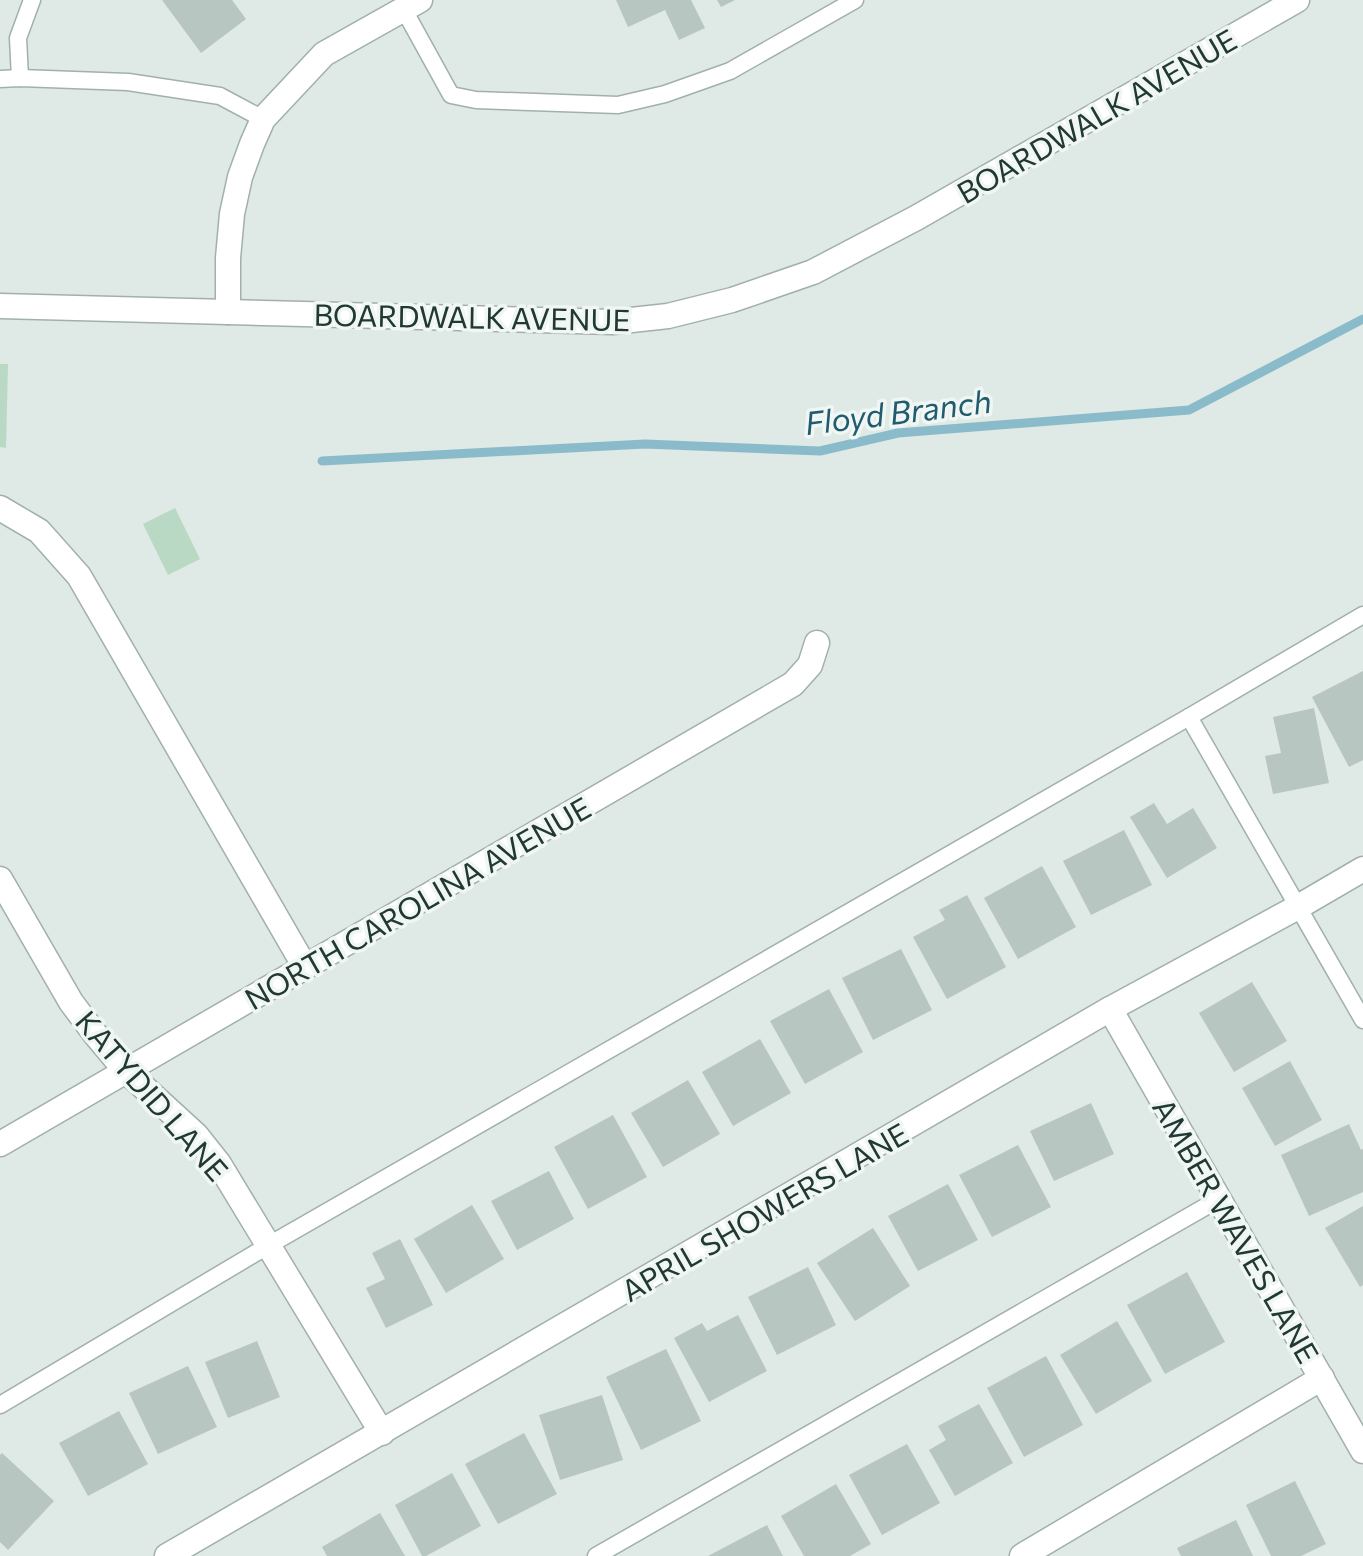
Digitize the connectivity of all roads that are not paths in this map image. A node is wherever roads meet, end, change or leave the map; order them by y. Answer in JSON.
{"nodes":[{"id":1,"x":32,"y":0,"type":"edge"},
{"id":2,"x":855,"y":0,"type":"edge"},
{"id":3,"x":1297,"y":0,"type":"edge"},
{"id":4,"x":412,"y":4,"type":"edge"},
{"id":5,"x":20,"y":78,"type":"junction"},
{"id":6,"x":0,"y":79,"type":"edge"},
{"id":7,"x":263,"y":119,"type":"junction"},
{"id":8,"x":0,"y":306,"type":"edge"},
{"id":9,"x":228,"y":312,"type":"junction"},
{"id":10,"x":0,"y":508,"type":"edge"},
{"id":11,"x":1363,"y":615,"type":"edge"},
{"id":12,"x":817,"y":643,"type":"dead end"},
{"id":13,"x":1189,"y":717,"type":"junction"},
{"id":14,"x":1363,"y":869,"type":"edge"},
{"id":15,"x":2,"y":888,"type":"edge"},
{"id":16,"x":1298,"y":907,"type":"junction"},
{"id":17,"x":305,"y":967,"type":"junction"},
{"id":18,"x":1110,"y":1009,"type":"junction"},
{"id":19,"x":1363,"y":1020,"type":"edge"},
{"id":20,"x":126,"y":1071,"type":"junction"},
{"id":21,"x":0,"y":1144,"type":"edge"},
{"id":22,"x":1219,"y":1199,"type":"junction"},
{"id":23,"x":269,"y":1245,"type":"junction"},
{"id":24,"x":1322,"y":1378,"type":"junction"},
{"id":25,"x":0,"y":1405,"type":"edge"},
{"id":26,"x":382,"y":1433,"type":"junction"},
{"id":27,"x":1363,"y":1451,"type":"edge"},
{"id":28,"x":167,"y":1556,"type":"edge"},
{"id":29,"x":596,"y":1556,"type":"edge"},
{"id":30,"x":1022,"y":1556,"type":"edge"}],
"edges":[{"from":1,"to":5,"type":"lane"},
{"from":2,"to":4,"type":"lane"},
{"from":3,"to":9,"type":"street","name":"BOARDWALK AVENUE"},
{"from":4,"to":7,"type":"street"},
{"from":5,"to":6,"type":"lane"},
{"from":5,"to":7,"type":"lane"},
{"from":7,"to":9,"type":"street"},
{"from":8,"to":9,"type":"street","name":"BOARDWALK AVENUE"},
{"from":10,"to":17,"type":"street"},
{"from":11,"to":13,"type":"lane"},
{"from":12,"to":17,"type":"street","name":"NORTH CAROLINA AVENUE"},
{"from":13,"to":16,"type":"lane"},
{"from":13,"to":23,"type":"lane"},
{"from":14,"to":16,"type":"street","name":"APRIL SHOWERS LANE"},
{"from":15,"to":20,"type":"street","name":"KATYDID LANE"},
{"from":16,"to":18,"type":"street","name":"APRIL SHOWERS LANE"},
{"from":16,"to":19,"type":"lane"},
{"from":17,"to":20,"type":"street","name":"NORTH CAROLINA AVENUE"},
{"from":18,"to":22,"type":"street","name":"AMBER WAVES LANE"},
{"from":18,"to":26,"type":"street","name":"APRIL SHOWERS LANE"},
{"from":20,"to":21,"type":"street","name":"NORTH CAROLINA AVENUE"},
{"from":20,"to":23,"type":"street","name":"KATYDID LANE"},
{"from":22,"to":24,"type":"street","name":"AMBER WAVES LANE"},
{"from":22,"to":29,"type":"lane"},
{"from":23,"to":25,"type":"lane"},
{"from":23,"to":26,"type":"street","name":"KATYDID LANE"},
{"from":24,"to":27,"type":"street","name":"AMBER WAVES LANE"},
{"from":24,"to":30,"type":"street"},
{"from":26,"to":28,"type":"street","name":"APRIL SHOWERS LANE"}]}
